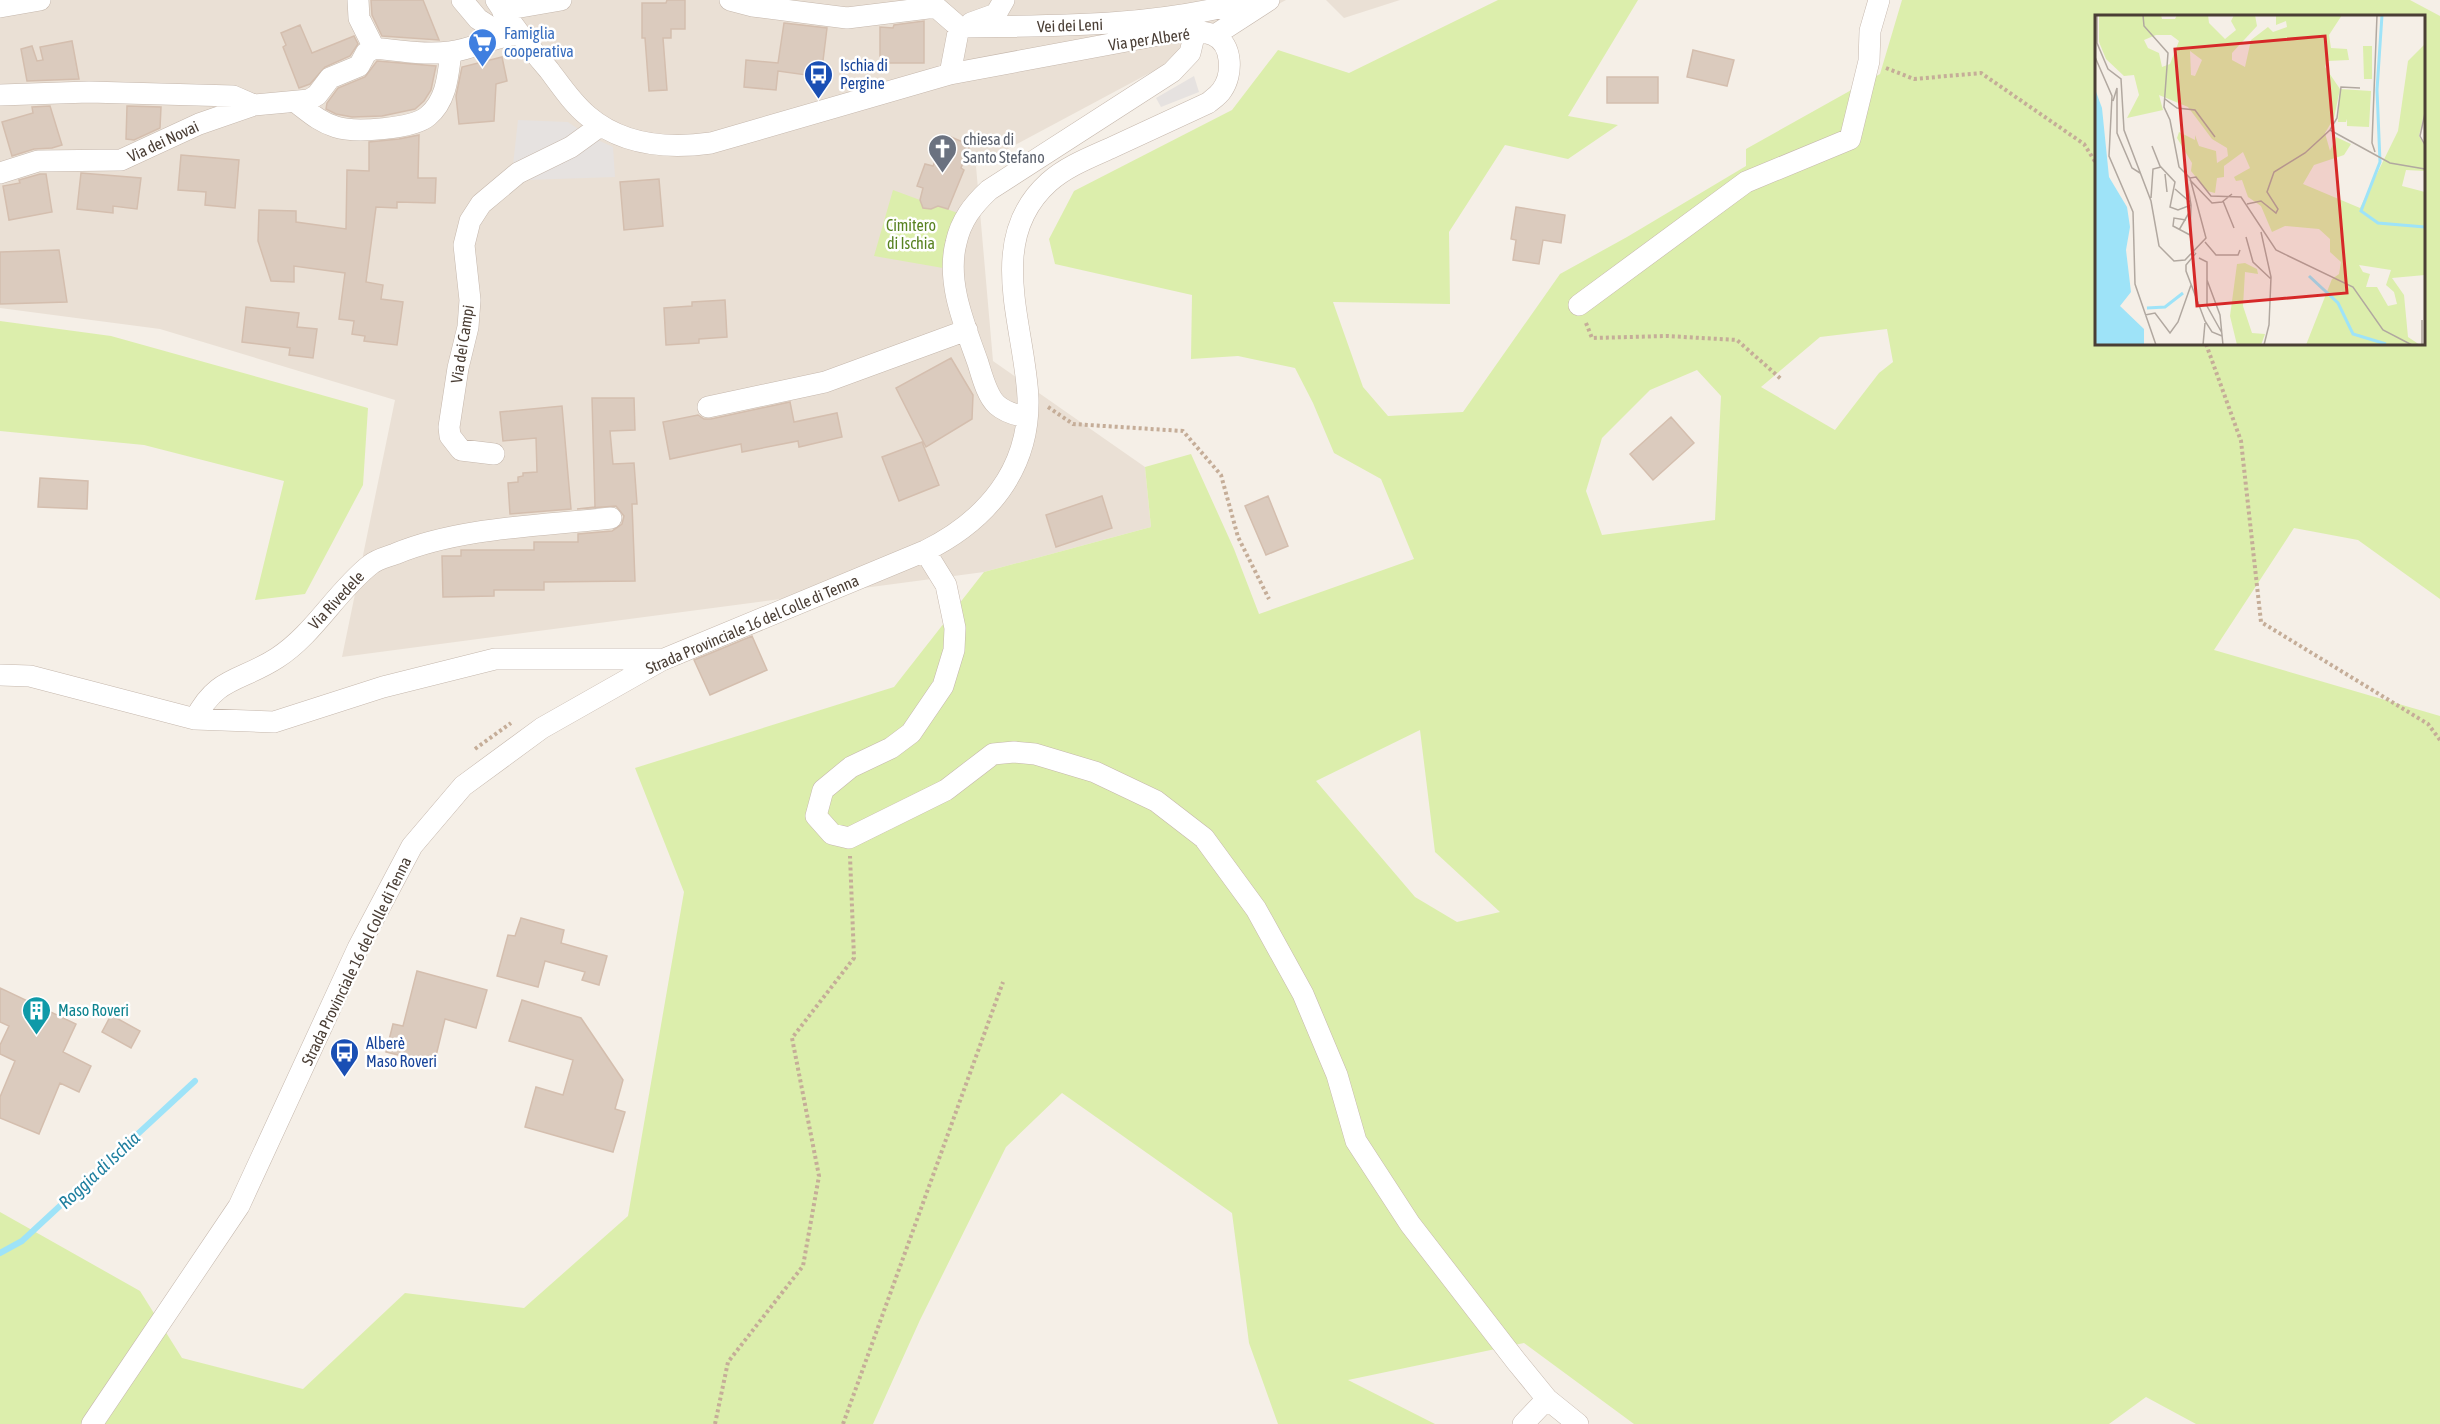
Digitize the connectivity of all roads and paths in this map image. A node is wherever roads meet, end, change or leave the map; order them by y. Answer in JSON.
{"nodes":[{"id":1,"x":40,"y":0,"type":"edge"},
{"id":2,"x":358,"y":0,"type":"edge"},
{"id":3,"x":462,"y":0,"type":"edge"},
{"id":4,"x":561,"y":0,"type":"edge"},
{"id":5,"x":730,"y":0,"type":"edge"},
{"id":6,"x":956,"y":0,"type":"edge"},
{"id":7,"x":1004,"y":0,"type":"edge"},
{"id":8,"x":1252,"y":0,"type":"edge"},
{"id":9,"x":1269,"y":0,"type":"edge"},
{"id":10,"x":1879,"y":0,"type":"edge"},
{"id":11,"x":499,"y":5,"type":"edge"},
{"id":12,"x":897,"y":5,"type":"edge"},
{"id":13,"x":0,"y":6,"type":"edge"},
{"id":14,"x":959,"y":27,"type":"junction"},
{"id":15,"x":1205,"y":33,"type":"junction"},
{"id":16,"x":511,"y":34,"type":"junction"},
{"id":17,"x":374,"y":48,"type":"junction"},
{"id":18,"x":451,"y":52,"type":"junction"},
{"id":19,"x":1869,"y":61,"type":"junction"},
{"id":20,"x":951,"y":74,"type":"junction"},
{"id":21,"x":0,"y":95,"type":"edge"},
{"id":22,"x":297,"y":102,"type":"junction"},
{"id":23,"x":254,"y":105,"type":"junction"},
{"id":24,"x":600,"y":126,"type":"junction"},
{"id":25,"x":2095,"y":160,"type":"edge"},
{"id":26,"x":0,"y":173,"type":"edge"},
{"id":27,"x":1579,"y":305,"type":"joint"},
{"id":28,"x":967,"y":330,"type":"junction"},
{"id":29,"x":2206,"y":345,"type":"edge"},
{"id":30,"x":1781,"y":379,"type":"dead end"},
{"id":31,"x":708,"y":407,"type":"dead end"},
{"id":32,"x":1027,"y":408,"type":"junction"},
{"id":33,"x":494,"y":454,"type":"dead end"},
{"id":34,"x":611,"y":518,"type":"dead end"},
{"id":35,"x":925,"y":551,"type":"junction"},
{"id":36,"x":1269,"y":599,"type":"dead end"},
{"id":37,"x":662,"y":660,"type":"junction"},
{"id":38,"x":0,"y":675,"type":"edge"},
{"id":39,"x":195,"y":719,"type":"junction"},
{"id":40,"x":2440,"y":740,"type":"edge"},
{"id":41,"x":849,"y":838,"type":"junction"},
{"id":42,"x":1004,"y":982,"type":"dead end"},
{"id":43,"x":1547,"y":1399,"type":"junction"},
{"id":44,"x":92,"y":1424,"type":"edge"},
{"id":45,"x":715,"y":1424,"type":"edge"},
{"id":46,"x":843,"y":1424,"type":"edge"},
{"id":47,"x":1523,"y":1424,"type":"edge"},
{"id":48,"x":1578,"y":1424,"type":"edge"}],
"edges":[{"from":1,"to":13,"type":"street"},
{"from":2,"to":17,"type":"street"},
{"from":3,"to":16,"type":"street"},
{"from":4,"to":11,"type":"street"},
{"from":5,"to":12,"type":"street"},
{"from":6,"to":14,"type":"street"},
{"from":7,"to":14,"type":"street"},
{"from":8,"to":14,"type":"street","name":"Vei dei Leni"},
{"from":9,"to":15,"type":"street"},
{"from":10,"to":19,"type":"street"},
{"from":11,"to":16,"type":"street","name":"Via per Alberé"},
{"from":12,"to":14,"type":"street"},
{"from":14,"to":20,"type":"street"},
{"from":15,"to":20,"type":"street","name":"Via per Alberé"},
{"from":15,"to":28,"type":"street"},
{"from":15,"to":32,"type":"street"},
{"from":16,"to":18,"type":"street"},
{"from":16,"to":24,"type":"street","name":"Via per Alberé"},
{"from":17,"to":18,"type":"street"},
{"from":17,"to":22,"type":"street"},
{"from":18,"to":22,"type":"street"},
{"from":19,"to":25,"type":"path"},
{"from":19,"to":27,"type":"street"},
{"from":20,"to":24,"type":"street","name":"Via per Alberé"},
{"from":21,"to":23,"type":"street","name":"Via dei Novai"},
{"from":22,"to":23,"type":"street","name":"Via dei Novai"},
{"from":23,"to":26,"type":"street","name":"Via dei Novai"},
{"from":24,"to":33,"type":"street","name":"Via dei Campi"},
{"from":27,"to":30,"type":"path"},
{"from":28,"to":31,"type":"street"},
{"from":28,"to":32,"type":"street"},
{"from":29,"to":40,"type":"path"},
{"from":32,"to":35,"type":"street","name":"Strada Provinciale 16 del Colle di Tenna"},
{"from":32,"to":36,"type":"path"},
{"from":34,"to":39,"type":"street","name":"Via Rivedele"},
{"from":35,"to":37,"type":"street","name":"Strada Provinciale 16 del Colle di Tenna"},
{"from":35,"to":41,"type":"street"},
{"from":37,"to":39,"type":"street"},
{"from":37,"to":44,"type":"street","name":"Strada Provinciale 16 del Colle di Tenna"},
{"from":38,"to":39,"type":"street"},
{"from":41,"to":43,"type":"street"},
{"from":41,"to":45,"type":"path"},
{"from":42,"to":46,"type":"path"},
{"from":43,"to":47,"type":"street"},
{"from":43,"to":48,"type":"street"}]}
